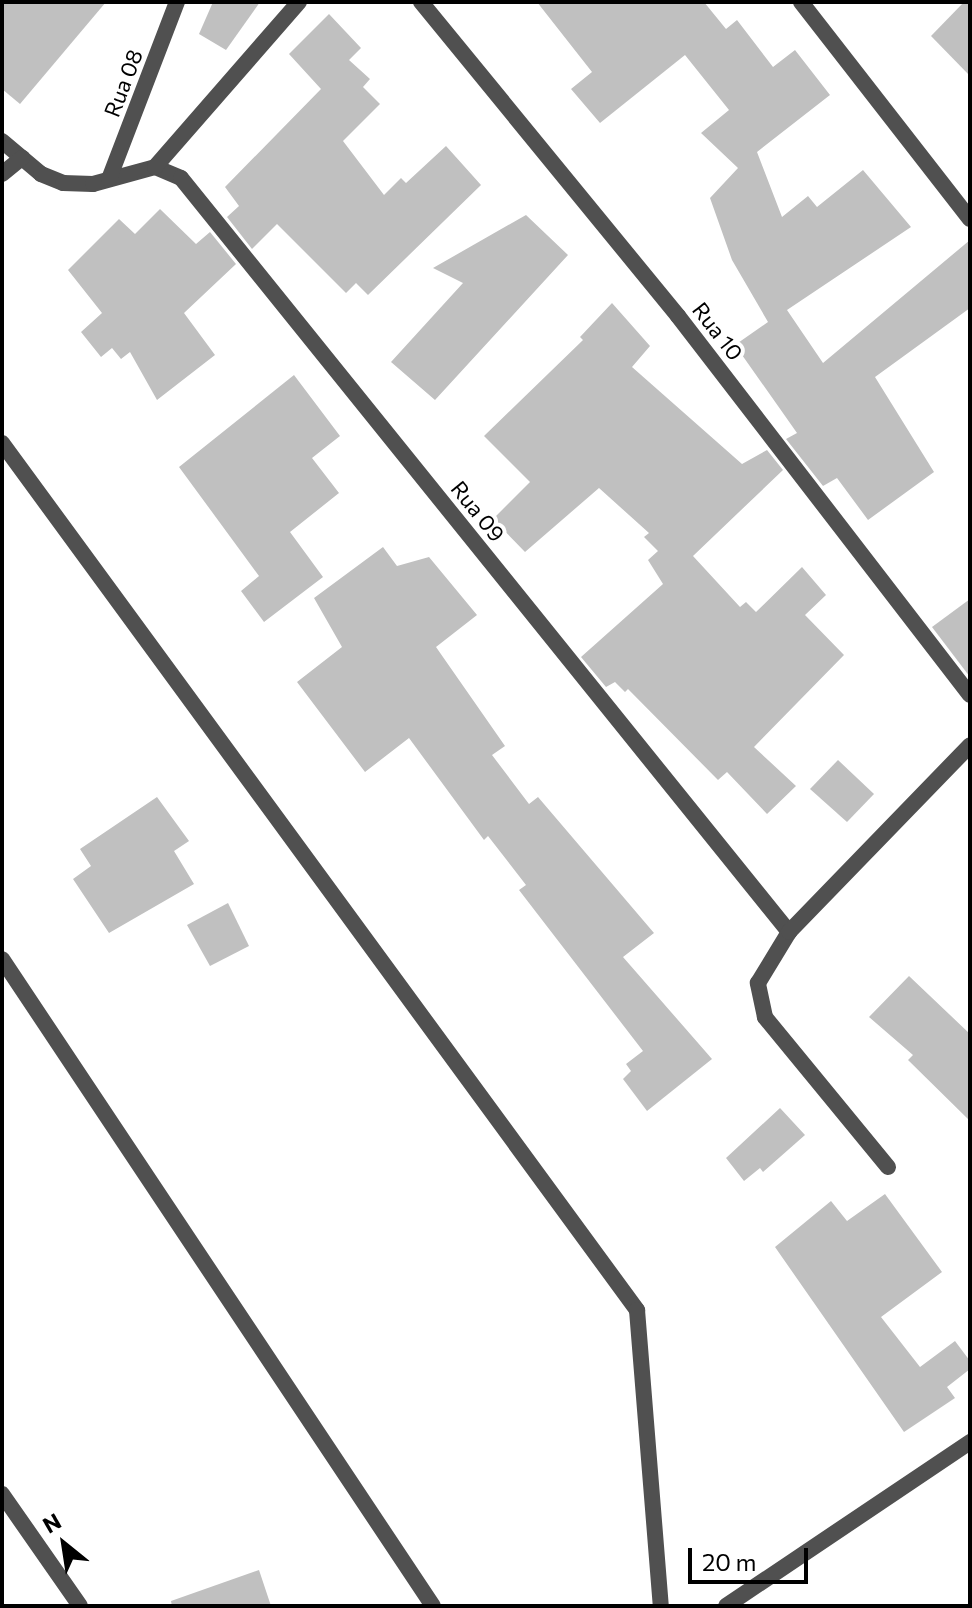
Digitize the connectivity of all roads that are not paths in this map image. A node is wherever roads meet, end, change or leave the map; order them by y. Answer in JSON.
{"nodes":[{"id":1,"x":177,"y":2,"type":"edge"},
{"id":2,"x":299,"y":2,"type":"edge"},
{"id":3,"x":421,"y":2,"type":"edge"},
{"id":4,"x":801,"y":2,"type":"edge"},
{"id":5,"x":2,"y":141,"type":"edge"},
{"id":6,"x":22,"y":158,"type":"junction"},
{"id":7,"x":155,"y":167,"type":"junction"},
{"id":8,"x":2,"y":174,"type":"edge"},
{"id":9,"x":109,"y":179,"type":"junction"},
{"id":10,"x":970,"y":219,"type":"edge"},
{"id":11,"x":2,"y":443,"type":"edge"},
{"id":12,"x":970,"y":695,"type":"edge"},
{"id":13,"x":970,"y":745,"type":"edge"},
{"id":14,"x":789,"y":932,"type":"junction"},
{"id":15,"x":2,"y":959,"type":"edge"},
{"id":16,"x":888,"y":1167,"type":"dead end"},
{"id":17,"x":970,"y":1442,"type":"edge"},
{"id":18,"x":2,"y":1494,"type":"edge"},
{"id":19,"x":80,"y":1606,"type":"edge"},
{"id":20,"x":433,"y":1606,"type":"edge"},
{"id":21,"x":661,"y":1606,"type":"edge"},
{"id":22,"x":726,"y":1606,"type":"edge"}],
"edges":[{"from":1,"to":9,"type":"street","name":"Rua 08"},
{"from":2,"to":7,"type":"street"},
{"from":3,"to":12,"type":"street","name":"Rua 10"},
{"from":4,"to":10,"type":"street"},
{"from":5,"to":6,"type":"street"},
{"from":6,"to":8,"type":"street"},
{"from":6,"to":9,"type":"street"},
{"from":7,"to":9,"type":"street"},
{"from":7,"to":14,"type":"street","name":"Rua 09"},
{"from":11,"to":21,"type":"street"},
{"from":13,"to":14,"type":"street"},
{"from":14,"to":16,"type":"street"},
{"from":15,"to":20,"type":"street"},
{"from":17,"to":22,"type":"street"},
{"from":18,"to":19,"type":"street"}]}
